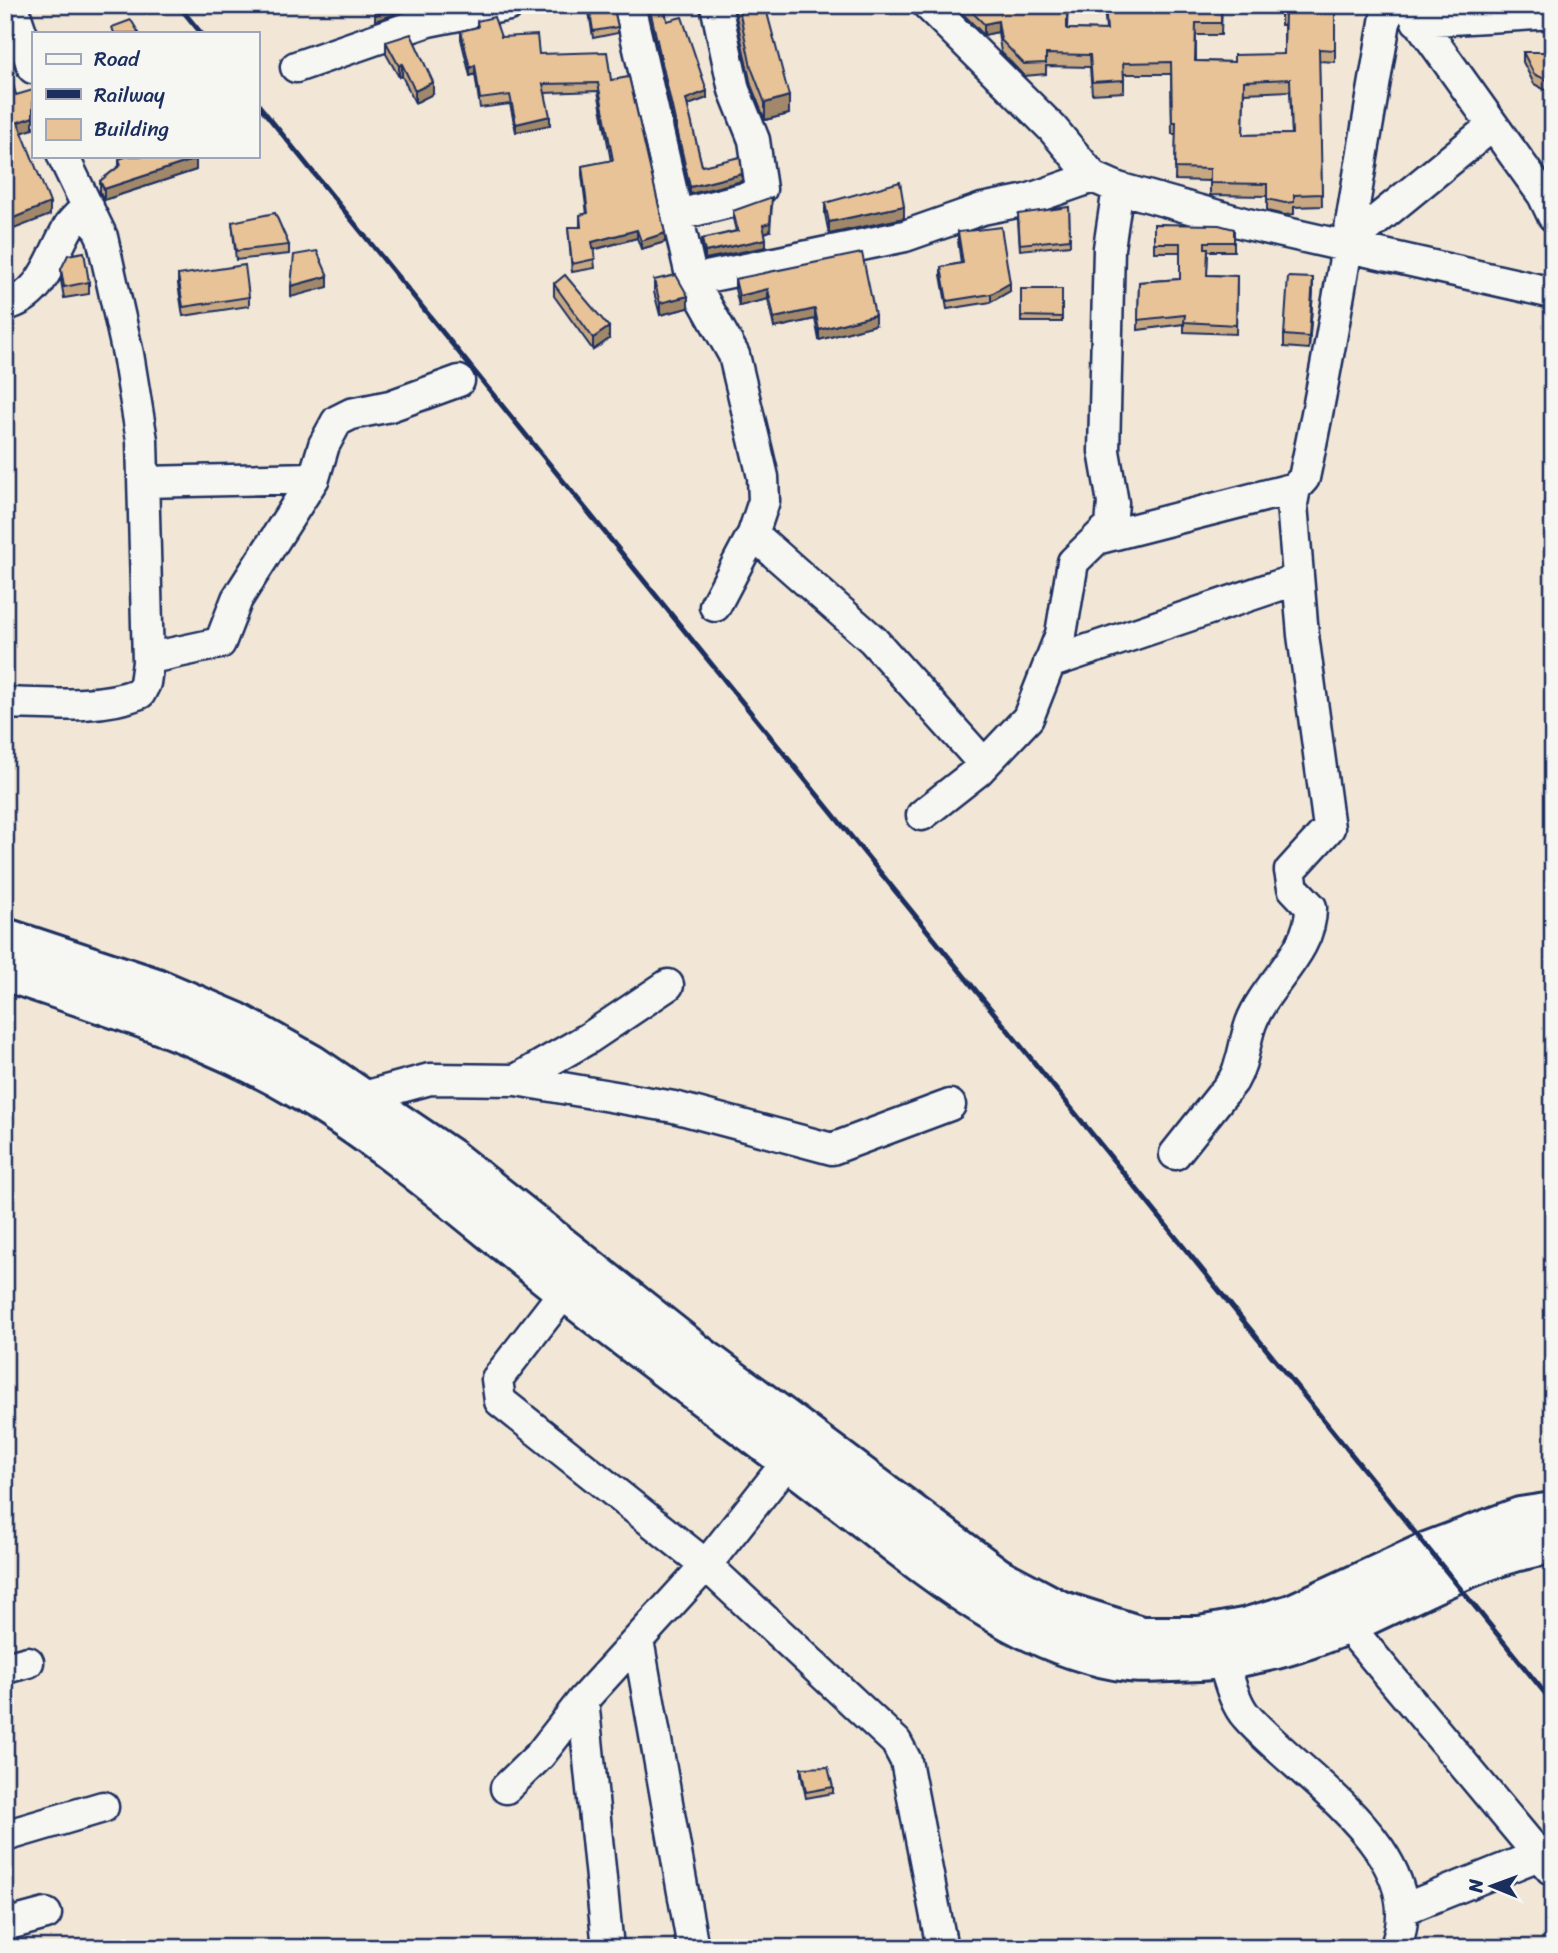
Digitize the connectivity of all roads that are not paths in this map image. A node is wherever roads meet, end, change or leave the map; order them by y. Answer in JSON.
{"nodes":[{"id":1,"x":12,"y":5,"type":"edge"},
{"id":2,"x":509,"y":5,"type":"edge"},
{"id":3,"x":629,"y":5,"type":"edge"},
{"id":4,"x":717,"y":5,"type":"edge"},
{"id":5,"x":928,"y":5,"type":"edge"},
{"id":6,"x":1388,"y":5,"type":"edge"},
{"id":7,"x":1412,"y":13,"type":"edge"},
{"id":8,"x":1553,"y":13,"type":"edge"},
{"id":9,"x":32,"y":65,"type":"edge"},
{"id":10,"x":296,"y":67,"type":"dead end"},
{"id":11,"x":1492,"y":126,"type":"junction"},
{"id":12,"x":64,"y":158,"type":"edge"},
{"id":13,"x":1105,"y":183,"type":"junction"},
{"id":14,"x":1551,"y":203,"type":"edge"},
{"id":15,"x":88,"y":205,"type":"junction"},
{"id":16,"x":678,"y":215,"type":"junction"},
{"id":17,"x":1345,"y":246,"type":"junction"},
{"id":18,"x":692,"y":279,"type":"junction"},
{"id":19,"x":1553,"y":293,"type":"edge"},
{"id":20,"x":5,"y":305,"type":"edge"},
{"id":21,"x":459,"y":381,"type":"dead end"},
{"id":22,"x":314,"y":478,"type":"junction"},
{"id":23,"x":144,"y":482,"type":"junction"},
{"id":24,"x":1295,"y":488,"type":"junction"},
{"id":25,"x":753,"y":534,"type":"junction"},
{"id":26,"x":1100,"y":538,"type":"junction"},
{"id":27,"x":1298,"y":579,"type":"junction"},
{"id":28,"x":715,"y":606,"type":"dead end"},
{"id":29,"x":148,"y":662,"type":"junction"},
{"id":30,"x":1049,"y":663,"type":"junction"},
{"id":31,"x":5,"y":702,"type":"edge"},
{"id":32,"x":984,"y":764,"type":"junction"},
{"id":33,"x":922,"y":815,"type":"dead end"},
{"id":34,"x":5,"y":939,"type":"edge"},
{"id":35,"x":5,"y":971,"type":"edge"},
{"id":36,"x":668,"y":985,"type":"dead end"},
{"id":37,"x":516,"y":1080,"type":"junction"},
{"id":38,"x":360,"y":1098,"type":"junction"},
{"id":39,"x":950,"y":1105,"type":"dead end"},
{"id":40,"x":1175,"y":1154,"type":"dead end"},
{"id":41,"x":565,"y":1292,"type":"junction"},
{"id":42,"x":789,"y":1460,"type":"junction"},
{"id":43,"x":1553,"y":1512,"type":"edge"},
{"id":44,"x":1553,"y":1544,"type":"edge"},
{"id":45,"x":706,"y":1565,"type":"junction"},
{"id":46,"x":1335,"y":1611,"type":"junction"},
{"id":47,"x":638,"y":1640,"type":"junction"},
{"id":48,"x":1223,"y":1662,"type":"junction"},
{"id":49,"x":583,"y":1700,"type":"junction"},
{"id":50,"x":506,"y":1788,"type":"dead end"},
{"id":51,"x":103,"y":1807,"type":"dead end"},
{"id":52,"x":5,"y":1836,"type":"edge"},
{"id":53,"x":1546,"y":1863,"type":"edge"},
{"id":54,"x":1404,"y":1909,"type":"junction"},
{"id":55,"x":46,"y":1914,"type":"dead end"},
{"id":56,"x":5,"y":1925,"type":"edge"},
{"id":57,"x":608,"y":1948,"type":"edge"},
{"id":58,"x":693,"y":1948,"type":"edge"},
{"id":59,"x":942,"y":1948,"type":"edge"},
{"id":60,"x":1395,"y":1948,"type":"edge"}],
"edges":[{"from":1,"to":9,"type":"street"},
{"from":2,"to":10,"type":"street"},
{"from":3,"to":16,"type":"street"},
{"from":4,"to":16,"type":"street"},
{"from":5,"to":13,"type":"street"},
{"from":6,"to":17,"type":"street"},
{"from":7,"to":8,"type":"street"},
{"from":7,"to":11,"type":"street"},
{"from":11,"to":14,"type":"street"},
{"from":11,"to":17,"type":"street"},
{"from":12,"to":15,"type":"street"},
{"from":13,"to":17,"type":"street"},
{"from":13,"to":18,"type":"street"},
{"from":13,"to":26,"type":"street"},
{"from":15,"to":20,"type":"street"},
{"from":15,"to":23,"type":"street"},
{"from":16,"to":18,"type":"street"},
{"from":17,"to":19,"type":"street"},
{"from":17,"to":24,"type":"street"},
{"from":18,"to":25,"type":"street"},
{"from":21,"to":22,"type":"street"},
{"from":22,"to":23,"type":"street"},
{"from":22,"to":29,"type":"street"},
{"from":23,"to":29,"type":"street"},
{"from":24,"to":26,"type":"street"},
{"from":24,"to":27,"type":"street"},
{"from":25,"to":28,"type":"street"},
{"from":25,"to":32,"type":"street"},
{"from":26,"to":30,"type":"street"},
{"from":27,"to":30,"type":"street"},
{"from":27,"to":40,"type":"street"},
{"from":29,"to":31,"type":"street"},
{"from":30,"to":32,"type":"street"},
{"from":32,"to":33,"type":"street"},
{"from":34,"to":38,"type":"main road"},
{"from":35,"to":41,"type":"main road"},
{"from":36,"to":37,"type":"street"},
{"from":37,"to":38,"type":"street"},
{"from":37,"to":39,"type":"street"},
{"from":38,"to":46,"type":"main road"},
{"from":41,"to":42,"type":"main road"},
{"from":41,"to":45,"type":"street"},
{"from":42,"to":45,"type":"street"},
{"from":42,"to":48,"type":"main road"},
{"from":43,"to":46,"type":"main road"},
{"from":44,"to":46,"type":"main road"},
{"from":45,"to":47,"type":"street"},
{"from":45,"to":59,"type":"street"},
{"from":46,"to":48,"type":"main road"},
{"from":46,"to":53,"type":"street"},
{"from":47,"to":49,"type":"street"},
{"from":47,"to":58,"type":"street"},
{"from":48,"to":54,"type":"street"},
{"from":49,"to":50,"type":"street"},
{"from":49,"to":57,"type":"street"},
{"from":51,"to":52,"type":"street"},
{"from":53,"to":54,"type":"street"},
{"from":54,"to":60,"type":"street"},
{"from":55,"to":56,"type":"street"}]}
